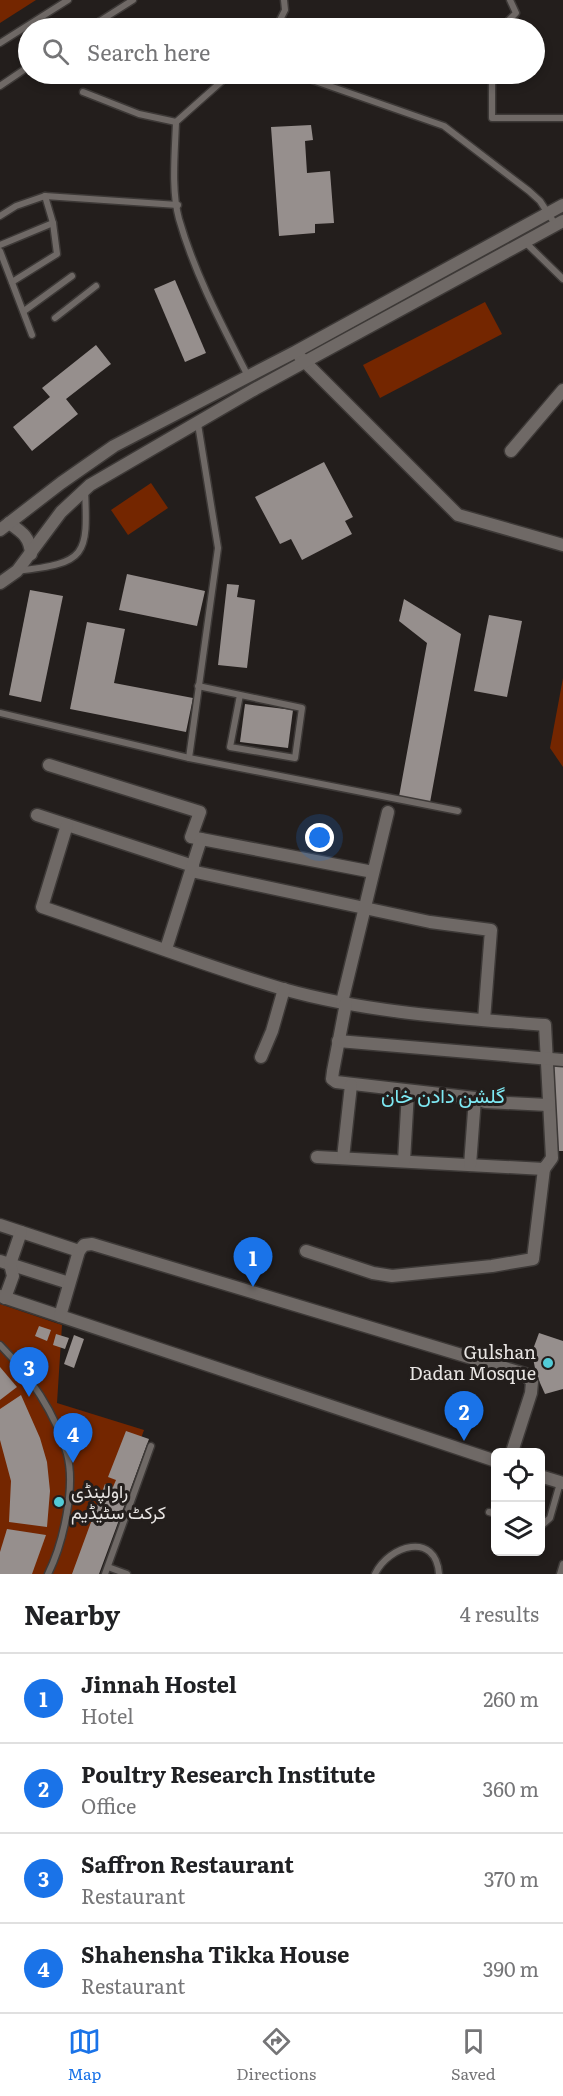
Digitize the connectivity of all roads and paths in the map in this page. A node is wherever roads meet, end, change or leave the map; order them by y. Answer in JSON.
{"nodes":[{"id":1,"x":68,"y":0,"type":"edge"},
{"id":2,"x":133,"y":0,"type":"edge"},
{"id":3,"x":284,"y":0,"type":"edge"},
{"id":4,"x":510,"y":0,"type":"edge"},
{"id":5,"x":40,"y":18,"type":"edge"},
{"id":6,"x":105,"y":18,"type":"edge"},
{"id":7,"x":281,"y":18,"type":"edge"},
{"id":8,"x":511,"y":18,"type":"edge"},
{"id":9,"x":18,"y":32,"type":"edge"},
{"id":10,"x":0,"y":43,"type":"edge"},
{"id":11,"x":18,"y":74,"type":"edge"},
{"id":12,"x":219,"y":84,"type":"edge"},
{"id":13,"x":324,"y":84,"type":"edge"},
{"id":14,"x":492,"y":84,"type":"edge"},
{"id":15,"x":0,"y":86,"type":"edge"},
{"id":16,"x":83,"y":92,"type":"dead end"},
{"id":17,"x":563,"y":118,"type":"edge"},
{"id":18,"x":176,"y":122,"type":"junction"},
{"id":19,"x":45,"y":196,"type":"junction"},
{"id":20,"x":178,"y":205,"type":"junction"},
{"id":21,"x":563,"y":205,"type":"edge"},
{"id":22,"x":548,"y":213,"type":"junction"},
{"id":23,"x":0,"y":216,"type":"edge"},
{"id":24,"x":53,"y":223,"type":"junction"},
{"id":25,"x":559,"y":223,"type":"edge"},
{"id":26,"x":525,"y":241,"type":"junction"},
{"id":27,"x":0,"y":245,"type":"edge"},
{"id":28,"x":0,"y":251,"type":"edge"},
{"id":29,"x":72,"y":276,"type":"dead end"},
{"id":30,"x":563,"y":279,"type":"edge"},
{"id":31,"x":12,"y":282,"type":"junction"},
{"id":32,"x":96,"y":286,"type":"dead end"},
{"id":33,"x":24,"y":311,"type":"junction"},
{"id":34,"x":56,"y":318,"type":"dead end"},
{"id":35,"x":32,"y":334,"type":"dead end"},
{"id":36,"x":295,"y":352,"type":"junction"},
{"id":37,"x":305,"y":363,"type":"junction"},
{"id":38,"x":248,"y":376,"type":"junction"},
{"id":39,"x":255,"y":389,"type":"junction"},
{"id":40,"x":563,"y":390,"type":"edge"},
{"id":41,"x":198,"y":424,"type":"junction"},
{"id":42,"x":511,"y":451,"type":"dead end"},
{"id":43,"x":79,"y":470,"type":"junction"},
{"id":44,"x":87,"y":487,"type":"junction"},
{"id":45,"x":4,"y":527,"type":"edge"},
{"id":46,"x":563,"y":545,"type":"edge"},
{"id":47,"x":31,"y":554,"type":"junction"},
{"id":48,"x":17,"y":571,"type":"junction"},
{"id":49,"x":0,"y":583,"type":"edge"},
{"id":50,"x":198,"y":686,"type":"junction"},
{"id":51,"x":240,"y":695,"type":"junction"},
{"id":52,"x":0,"y":713,"type":"edge"},
{"id":53,"x":189,"y":758,"type":"junction"},
{"id":54,"x":49,"y":765,"type":"dead end"},
{"id":55,"x":458,"y":811,"type":"dead end"},
{"id":56,"x":388,"y":812,"type":"dead end"},
{"id":57,"x":37,"y":815,"type":"dead end"},
{"id":58,"x":67,"y":825,"type":"junction"},
{"id":59,"x":201,"y":839,"type":"junction"},
{"id":60,"x":192,"y":869,"type":"junction"},
{"id":61,"x":373,"y":872,"type":"junction"},
{"id":62,"x":366,"y":907,"type":"junction"},
{"id":63,"x":166,"y":949,"type":"junction"},
{"id":64,"x":284,"y":989,"type":"junction"},
{"id":65,"x":344,"y":1002,"type":"junction"},
{"id":66,"x":484,"y":1020,"type":"junction"},
{"id":67,"x":338,"y":1041,"type":"junction"},
{"id":68,"x":261,"y":1057,"type":"dead end"},
{"id":69,"x":545,"y":1057,"type":"junction"},
{"id":70,"x":563,"y":1060,"type":"edge"},
{"id":71,"x":351,"y":1085,"type":"junction"},
{"id":72,"x":408,"y":1092,"type":"junction"},
{"id":73,"x":475,"y":1098,"type":"junction"},
{"id":74,"x":548,"y":1105,"type":"junction"},
{"id":75,"x":317,"y":1156,"type":"dead end"},
{"id":76,"x":343,"y":1158,"type":"junction"},
{"id":77,"x":404,"y":1161,"type":"junction"},
{"id":78,"x":470,"y":1165,"type":"junction"},
{"id":79,"x":544,"y":1169,"type":"junction"},
{"id":80,"x":0,"y":1225,"type":"edge"},
{"id":81,"x":21,"y":1232,"type":"junction"},
{"id":82,"x":79,"y":1251,"type":"junction"},
{"id":83,"x":306,"y":1251,"type":"dead end"},
{"id":84,"x":5,"y":1263,"type":"edge"},
{"id":85,"x":69,"y":1283,"type":"junction"},
{"id":86,"x":3,"y":1297,"type":"edge"},
{"id":87,"x":60,"y":1316,"type":"junction"},
{"id":88,"x":0,"y":1345,"type":"edge"},
{"id":89,"x":152,"y":1446,"type":"dead end"},
{"id":90,"x":513,"y":1448,"type":"edge"},
{"id":91,"x":491,"y":1460,"type":"edge"},
{"id":92,"x":545,"y":1478,"type":"edge"},
{"id":93,"x":562,"y":1483,"type":"edge"},
{"id":94,"x":545,"y":1522,"type":"edge"},
{"id":95,"x":563,"y":1564,"type":"edge"},
{"id":96,"x":108,"y":1567,"type":"junction"},
{"id":97,"x":48,"y":1574,"type":"edge"},
{"id":98,"x":105,"y":1574,"type":"edge"},
{"id":99,"x":128,"y":1574,"type":"edge"},
{"id":100,"x":375,"y":1574,"type":"edge"},
{"id":101,"x":439,"y":1574,"type":"edge"},
{"id":102,"x":560,"y":1574,"type":"edge"}],
"edges":[{"from":1,"to":5,"type":"lane"},
{"from":2,"to":6,"type":"lane"},
{"from":3,"to":7,"type":"lane"},
{"from":4,"to":8,"type":"lane"},
{"from":9,"to":10,"type":"lane"},
{"from":11,"to":15,"type":"lane"},
{"from":12,"to":18,"type":"lane"},
{"from":13,"to":22,"type":"lane"},
{"from":14,"to":17,"type":"lane"},
{"from":16,"to":18,"type":"lane"},
{"from":18,"to":20,"type":"lane"},
{"from":19,"to":20,"type":"lane"},
{"from":19,"to":23,"type":"lane"},
{"from":19,"to":24,"type":"lane"},
{"from":20,"to":38,"type":"lane"},
{"from":21,"to":22,"type":"street"},
{"from":22,"to":25,"type":"lane"},
{"from":22,"to":36,"type":"street"},
{"from":24,"to":27,"type":"lane"},
{"from":24,"to":31,"type":"lane"},
{"from":25,"to":26,"type":"street"},
{"from":26,"to":30,"type":"lane"},
{"from":26,"to":37,"type":"street"},
{"from":28,"to":31,"type":"lane"},
{"from":29,"to":33,"type":"lane"},
{"from":31,"to":33,"type":"lane"},
{"from":32,"to":34,"type":"lane"},
{"from":33,"to":35,"type":"lane"},
{"from":36,"to":37,"type":"street"},
{"from":36,"to":38,"type":"street"},
{"from":37,"to":39,"type":"street"},
{"from":37,"to":46,"type":"street"},
{"from":38,"to":39,"type":"lane"},
{"from":38,"to":43,"type":"street"},
{"from":39,"to":41,"type":"street"},
{"from":40,"to":42,"type":"street"},
{"from":41,"to":44,"type":"street"},
{"from":41,"to":50,"type":"lane"},
{"from":43,"to":44,"type":"street"},
{"from":43,"to":45,"type":"street"},
{"from":44,"to":47,"type":"street"},
{"from":44,"to":48,"type":"lane"},
{"from":45,"to":47,"type":"street"},
{"from":47,"to":48,"type":"street"},
{"from":48,"to":49,"type":"street"},
{"from":50,"to":51,"type":"lane"},
{"from":50,"to":53,"type":"lane"},
{"from":51,"to":51,"type":"lane"},
{"from":52,"to":53,"type":"lane"},
{"from":53,"to":55,"type":"lane"},
{"from":54,"to":59,"type":"street"},
{"from":56,"to":61,"type":"street"},
{"from":57,"to":58,"type":"street"},
{"from":58,"to":60,"type":"street"},
{"from":58,"to":63,"type":"street"},
{"from":59,"to":60,"type":"street"},
{"from":59,"to":61,"type":"street"},
{"from":60,"to":62,"type":"street"},
{"from":60,"to":63,"type":"street"},
{"from":61,"to":62,"type":"street"},
{"from":62,"to":65,"type":"street"},
{"from":62,"to":66,"type":"street"},
{"from":63,"to":64,"type":"street"},
{"from":64,"to":65,"type":"street"},
{"from":64,"to":68,"type":"street"},
{"from":65,"to":66,"type":"street"},
{"from":65,"to":67,"type":"street"},
{"from":66,"to":69,"type":"street"},
{"from":67,"to":69,"type":"street"},
{"from":67,"to":71,"type":"street"},
{"from":69,"to":70,"type":"street"},
{"from":69,"to":74,"type":"street"},
{"from":71,"to":72,"type":"street"},
{"from":71,"to":76,"type":"street"},
{"from":72,"to":73,"type":"street"},
{"from":72,"to":77,"type":"street"},
{"from":73,"to":74,"type":"street"},
{"from":73,"to":78,"type":"street"},
{"from":74,"to":79,"type":"street"},
{"from":75,"to":76,"type":"street"},
{"from":76,"to":77,"type":"street"},
{"from":77,"to":78,"type":"street"},
{"from":78,"to":79,"type":"street"},
{"from":79,"to":83,"type":"street"},
{"from":80,"to":81,"type":"street"},
{"from":81,"to":82,"type":"street"},
{"from":81,"to":84,"type":"street"},
{"from":82,"to":85,"type":"street"},
{"from":82,"to":90,"type":"street"},
{"from":84,"to":85,"type":"street"},
{"from":84,"to":86,"type":"street"},
{"from":85,"to":87,"type":"street"},
{"from":86,"to":87,"type":"street"},
{"from":87,"to":91,"type":"street"},
{"from":88,"to":97,"type":"lane"},
{"from":89,"to":96,"type":"lane"},
{"from":92,"to":93,"type":"street"},
{"from":93,"to":94,"type":"lane"},
{"from":95,"to":102,"type":"lane"},
{"from":96,"to":98,"type":"lane"},
{"from":96,"to":99,"type":"lane"},
{"from":100,"to":101,"type":"lane"}]}
